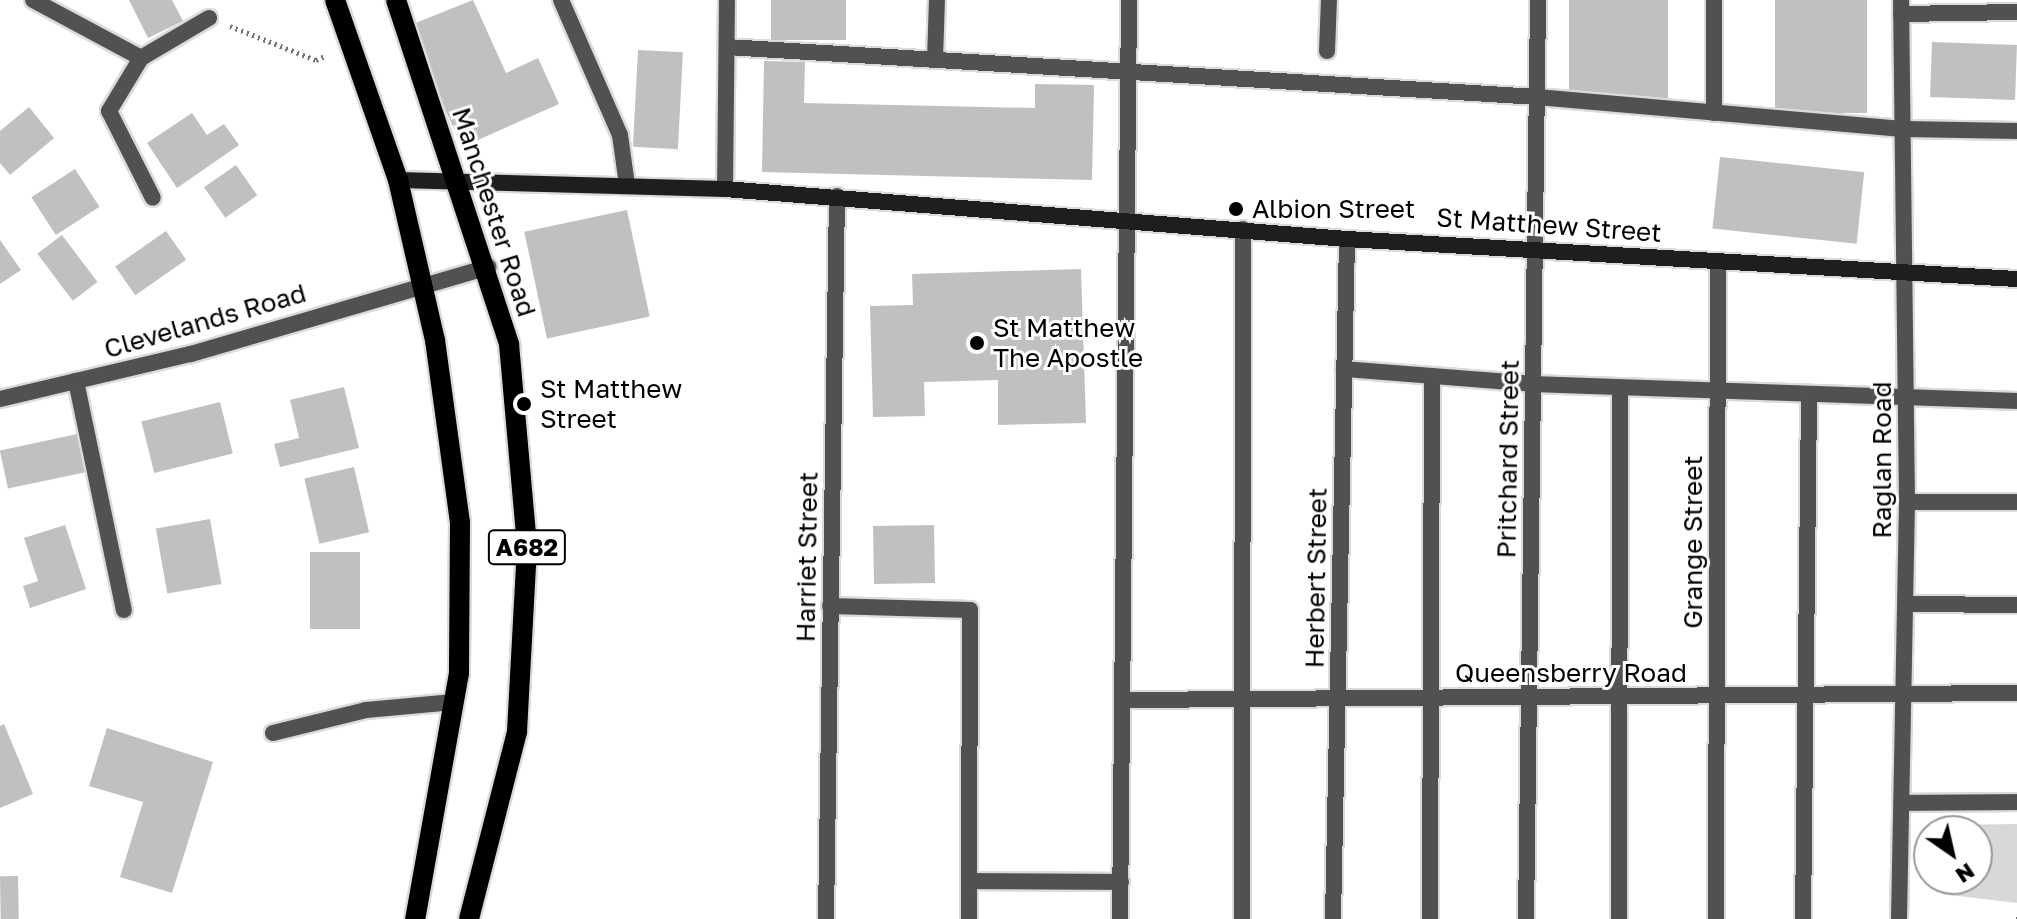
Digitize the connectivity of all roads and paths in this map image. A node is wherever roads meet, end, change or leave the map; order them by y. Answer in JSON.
{"nodes":[{"id":1,"x":33,"y":0,"type":"edge"},
{"id":2,"x":335,"y":0,"type":"edge"},
{"id":3,"x":396,"y":0,"type":"edge"},
{"id":4,"x":561,"y":0,"type":"edge"},
{"id":5,"x":727,"y":0,"type":"edge"},
{"id":6,"x":937,"y":0,"type":"edge"},
{"id":7,"x":1129,"y":0,"type":"edge"},
{"id":8,"x":1329,"y":0,"type":"edge"},
{"id":9,"x":1538,"y":0,"type":"edge"},
{"id":10,"x":1714,"y":0,"type":"edge"},
{"id":11,"x":1901,"y":7,"type":"edge"},
{"id":12,"x":2017,"y":12,"type":"edge"},
{"id":13,"x":209,"y":18,"type":"joint"},
{"id":14,"x":727,"y":47,"type":"junction"},
{"id":15,"x":1327,"y":51,"type":"dead end"},
{"id":16,"x":141,"y":58,"type":"junction"},
{"id":17,"x":935,"y":59,"type":"junction"},
{"id":18,"x":316,"y":60,"type":"dead end"},
{"id":19,"x":1128,"y":71,"type":"junction"},
{"id":20,"x":1537,"y":97,"type":"junction"},
{"id":21,"x":1714,"y":113,"type":"junction"},
{"id":22,"x":1903,"y":129,"type":"junction"},
{"id":23,"x":2017,"y":131,"type":"edge"},
{"id":24,"x":456,"y":178,"type":"junction"},
{"id":25,"x":398,"y":180,"type":"junction"},
{"id":26,"x":627,"y":185,"type":"junction"},
{"id":27,"x":725,"y":189,"type":"junction"},
{"id":28,"x":837,"y":196,"type":"junction"},
{"id":29,"x":153,"y":198,"type":"dead end"},
{"id":30,"x":1126,"y":219,"type":"junction"},
{"id":31,"x":1243,"y":229,"type":"junction"},
{"id":32,"x":1347,"y":239,"type":"junction"},
{"id":33,"x":1535,"y":245,"type":"junction"},
{"id":34,"x":1718,"y":261,"type":"junction"},
{"id":35,"x":489,"y":267,"type":"junction"},
{"id":36,"x":1904,"y":272,"type":"junction"},
{"id":37,"x":2017,"y":279,"type":"edge"},
{"id":38,"x":422,"y":282,"type":"junction"},
{"id":39,"x":1344,"y":369,"type":"junction"},
{"id":40,"x":1432,"y":376,"type":"junction"},
{"id":41,"x":76,"y":381,"type":"junction"},
{"id":42,"x":1533,"y":384,"type":"junction"},
{"id":43,"x":1620,"y":388,"type":"junction"},
{"id":44,"x":1717,"y":392,"type":"junction"},
{"id":45,"x":1809,"y":396,"type":"junction"},
{"id":46,"x":0,"y":399,"type":"edge"},
{"id":47,"x":1906,"y":400,"type":"junction"},
{"id":48,"x":2017,"y":401,"type":"edge"},
{"id":49,"x":1907,"y":502,"type":"junction"},
{"id":50,"x":2017,"y":502,"type":"edge"},
{"id":51,"x":1906,"y":604,"type":"junction"},
{"id":52,"x":2017,"y":605,"type":"edge"},
{"id":53,"x":830,"y":606,"type":"junction"},
{"id":54,"x":124,"y":610,"type":"dead end"},
{"id":55,"x":2017,"y":693,"type":"edge"},
{"id":56,"x":1904,"y":694,"type":"junction"},
{"id":57,"x":1529,"y":696,"type":"junction"},
{"id":58,"x":1802,"y":696,"type":"junction"},
{"id":59,"x":1432,"y":697,"type":"junction"},
{"id":60,"x":1622,"y":697,"type":"junction"},
{"id":61,"x":1716,"y":698,"type":"junction"},
{"id":62,"x":1243,"y":699,"type":"junction"},
{"id":63,"x":1337,"y":699,"type":"junction"},
{"id":64,"x":1125,"y":700,"type":"junction"},
{"id":65,"x":454,"y":702,"type":"junction"},
{"id":66,"x":273,"y":733,"type":"dead end"},
{"id":67,"x":2017,"y":802,"type":"edge"},
{"id":68,"x":1902,"y":803,"type":"junction"},
{"id":69,"x":969,"y":881,"type":"junction"},
{"id":70,"x":1121,"y":882,"type":"junction"},
{"id":71,"x":415,"y":919,"type":"edge"},
{"id":72,"x":469,"y":919,"type":"edge"},
{"id":73,"x":826,"y":919,"type":"edge"},
{"id":74,"x":969,"y":919,"type":"edge"},
{"id":75,"x":1120,"y":919,"type":"edge"},
{"id":76,"x":1242,"y":919,"type":"edge"},
{"id":77,"x":1333,"y":919,"type":"edge"},
{"id":78,"x":1430,"y":919,"type":"edge"},
{"id":79,"x":1526,"y":919,"type":"edge"},
{"id":80,"x":1619,"y":919,"type":"edge"},
{"id":81,"x":1716,"y":919,"type":"edge"},
{"id":82,"x":1803,"y":919,"type":"edge"},
{"id":83,"x":1899,"y":919,"type":"edge"}],
"edges":[{"from":1,"to":16,"type":"street"},
{"from":2,"to":25,"type":"main road","number":"A682"},
{"from":3,"to":24,"type":"main road","name":"Manchester Road","number":"A682"},
{"from":4,"to":26,"type":"street"},
{"from":5,"to":14,"type":"street"},
{"from":6,"to":17,"type":"street"},
{"from":7,"to":19,"type":"street"},
{"from":8,"to":15,"type":"street"},
{"from":9,"to":20,"type":"street","name":"Pritchard Street"},
{"from":10,"to":21,"type":"street"},
{"from":11,"to":12,"type":"street"},
{"from":11,"to":22,"type":"street","name":"Raglan Road"},
{"from":13,"to":16,"type":"street"},
{"from":13,"to":18,"type":"path"},
{"from":14,"to":17,"type":"street"},
{"from":14,"to":27,"type":"street"},
{"from":16,"to":29,"type":"street"},
{"from":17,"to":19,"type":"street"},
{"from":19,"to":20,"type":"street"},
{"from":19,"to":30,"type":"street"},
{"from":20,"to":21,"type":"street"},
{"from":20,"to":33,"type":"street","name":"Pritchard Street"},
{"from":21,"to":22,"type":"street"},
{"from":22,"to":23,"type":"street"},
{"from":22,"to":36,"type":"street","name":"Raglan Road"},
{"from":24,"to":25,"type":"main road","name":"St Matthew Street"},
{"from":24,"to":26,"type":"main road","name":"St Matthew Street"},
{"from":24,"to":35,"type":"main road","name":"Manchester Road","number":"A682"},
{"from":25,"to":38,"type":"main road","number":"A682"},
{"from":26,"to":27,"type":"main road","name":"St Matthew Street"},
{"from":27,"to":28,"type":"main road","name":"St Matthew Street"},
{"from":28,"to":30,"type":"main road","name":"St Matthew Street"},
{"from":28,"to":53,"type":"street","name":"Harriet Street"},
{"from":30,"to":31,"type":"main road","name":"St Matthew Street"},
{"from":30,"to":64,"type":"street"},
{"from":31,"to":32,"type":"main road","name":"St Matthew Street"},
{"from":31,"to":62,"type":"street"},
{"from":32,"to":33,"type":"main road","name":"St Matthew Street"},
{"from":32,"to":39,"type":"street","name":"Herbert Street"},
{"from":33,"to":34,"type":"main road","name":"St Matthew Street"},
{"from":33,"to":42,"type":"street","name":"Pritchard Street"},
{"from":34,"to":36,"type":"main road","name":"St Matthew Street"},
{"from":34,"to":44,"type":"street","name":"Grange Street"},
{"from":35,"to":38,"type":"street","name":"Clevelands Road"},
{"from":35,"to":72,"type":"main road","name":"Manchester Road","number":"A682"},
{"from":36,"to":37,"type":"main road","name":"St Matthew Street"},
{"from":36,"to":47,"type":"street","name":"Raglan Road"},
{"from":38,"to":41,"type":"street","name":"Clevelands Road"},
{"from":38,"to":65,"type":"main road","number":"A682"},
{"from":39,"to":40,"type":"street"},
{"from":39,"to":63,"type":"street","name":"Herbert Street"},
{"from":40,"to":42,"type":"street"},
{"from":40,"to":59,"type":"street"},
{"from":41,"to":46,"type":"street","name":"Clevelands Road"},
{"from":41,"to":54,"type":"street"},
{"from":42,"to":43,"type":"street"},
{"from":42,"to":57,"type":"street","name":"Pritchard Street"},
{"from":43,"to":44,"type":"street"},
{"from":43,"to":60,"type":"street"},
{"from":44,"to":45,"type":"street"},
{"from":44,"to":61,"type":"street","name":"Grange Street"},
{"from":45,"to":47,"type":"street"},
{"from":45,"to":58,"type":"street"},
{"from":47,"to":48,"type":"street"},
{"from":47,"to":49,"type":"street","name":"Raglan Road"},
{"from":49,"to":50,"type":"street"},
{"from":49,"to":51,"type":"street","name":"Raglan Road"},
{"from":51,"to":52,"type":"street"},
{"from":51,"to":56,"type":"street","name":"Raglan Road"},
{"from":53,"to":69,"type":"street"},
{"from":53,"to":73,"type":"street","name":"Harriet Street"},
{"from":55,"to":56,"type":"street","name":"Queensberry Road"},
{"from":56,"to":58,"type":"street","name":"Queensberry Road"},
{"from":56,"to":68,"type":"street","name":"Raglan Road"},
{"from":57,"to":59,"type":"street","name":"Queensberry Road"},
{"from":57,"to":60,"type":"street","name":"Queensberry Road"},
{"from":57,"to":79,"type":"street","name":"Pritchard Street"},
{"from":58,"to":61,"type":"street","name":"Queensberry Road"},
{"from":58,"to":82,"type":"street"},
{"from":59,"to":63,"type":"street","name":"Queensberry Road"},
{"from":59,"to":78,"type":"street"},
{"from":60,"to":61,"type":"street","name":"Queensberry Road"},
{"from":60,"to":80,"type":"street"},
{"from":61,"to":81,"type":"street","name":"Grange Street"},
{"from":62,"to":63,"type":"street","name":"Queensberry Road"},
{"from":62,"to":64,"type":"street","name":"Queensberry Road"},
{"from":62,"to":76,"type":"street"},
{"from":63,"to":77,"type":"street","name":"Herbert Street"},
{"from":64,"to":70,"type":"street"},
{"from":65,"to":66,"type":"street"},
{"from":65,"to":71,"type":"main road","number":"A682"},
{"from":67,"to":68,"type":"street"},
{"from":68,"to":83,"type":"street","name":"Raglan Road"},
{"from":69,"to":70,"type":"street"},
{"from":69,"to":74,"type":"street"},
{"from":70,"to":75,"type":"street"}]}
